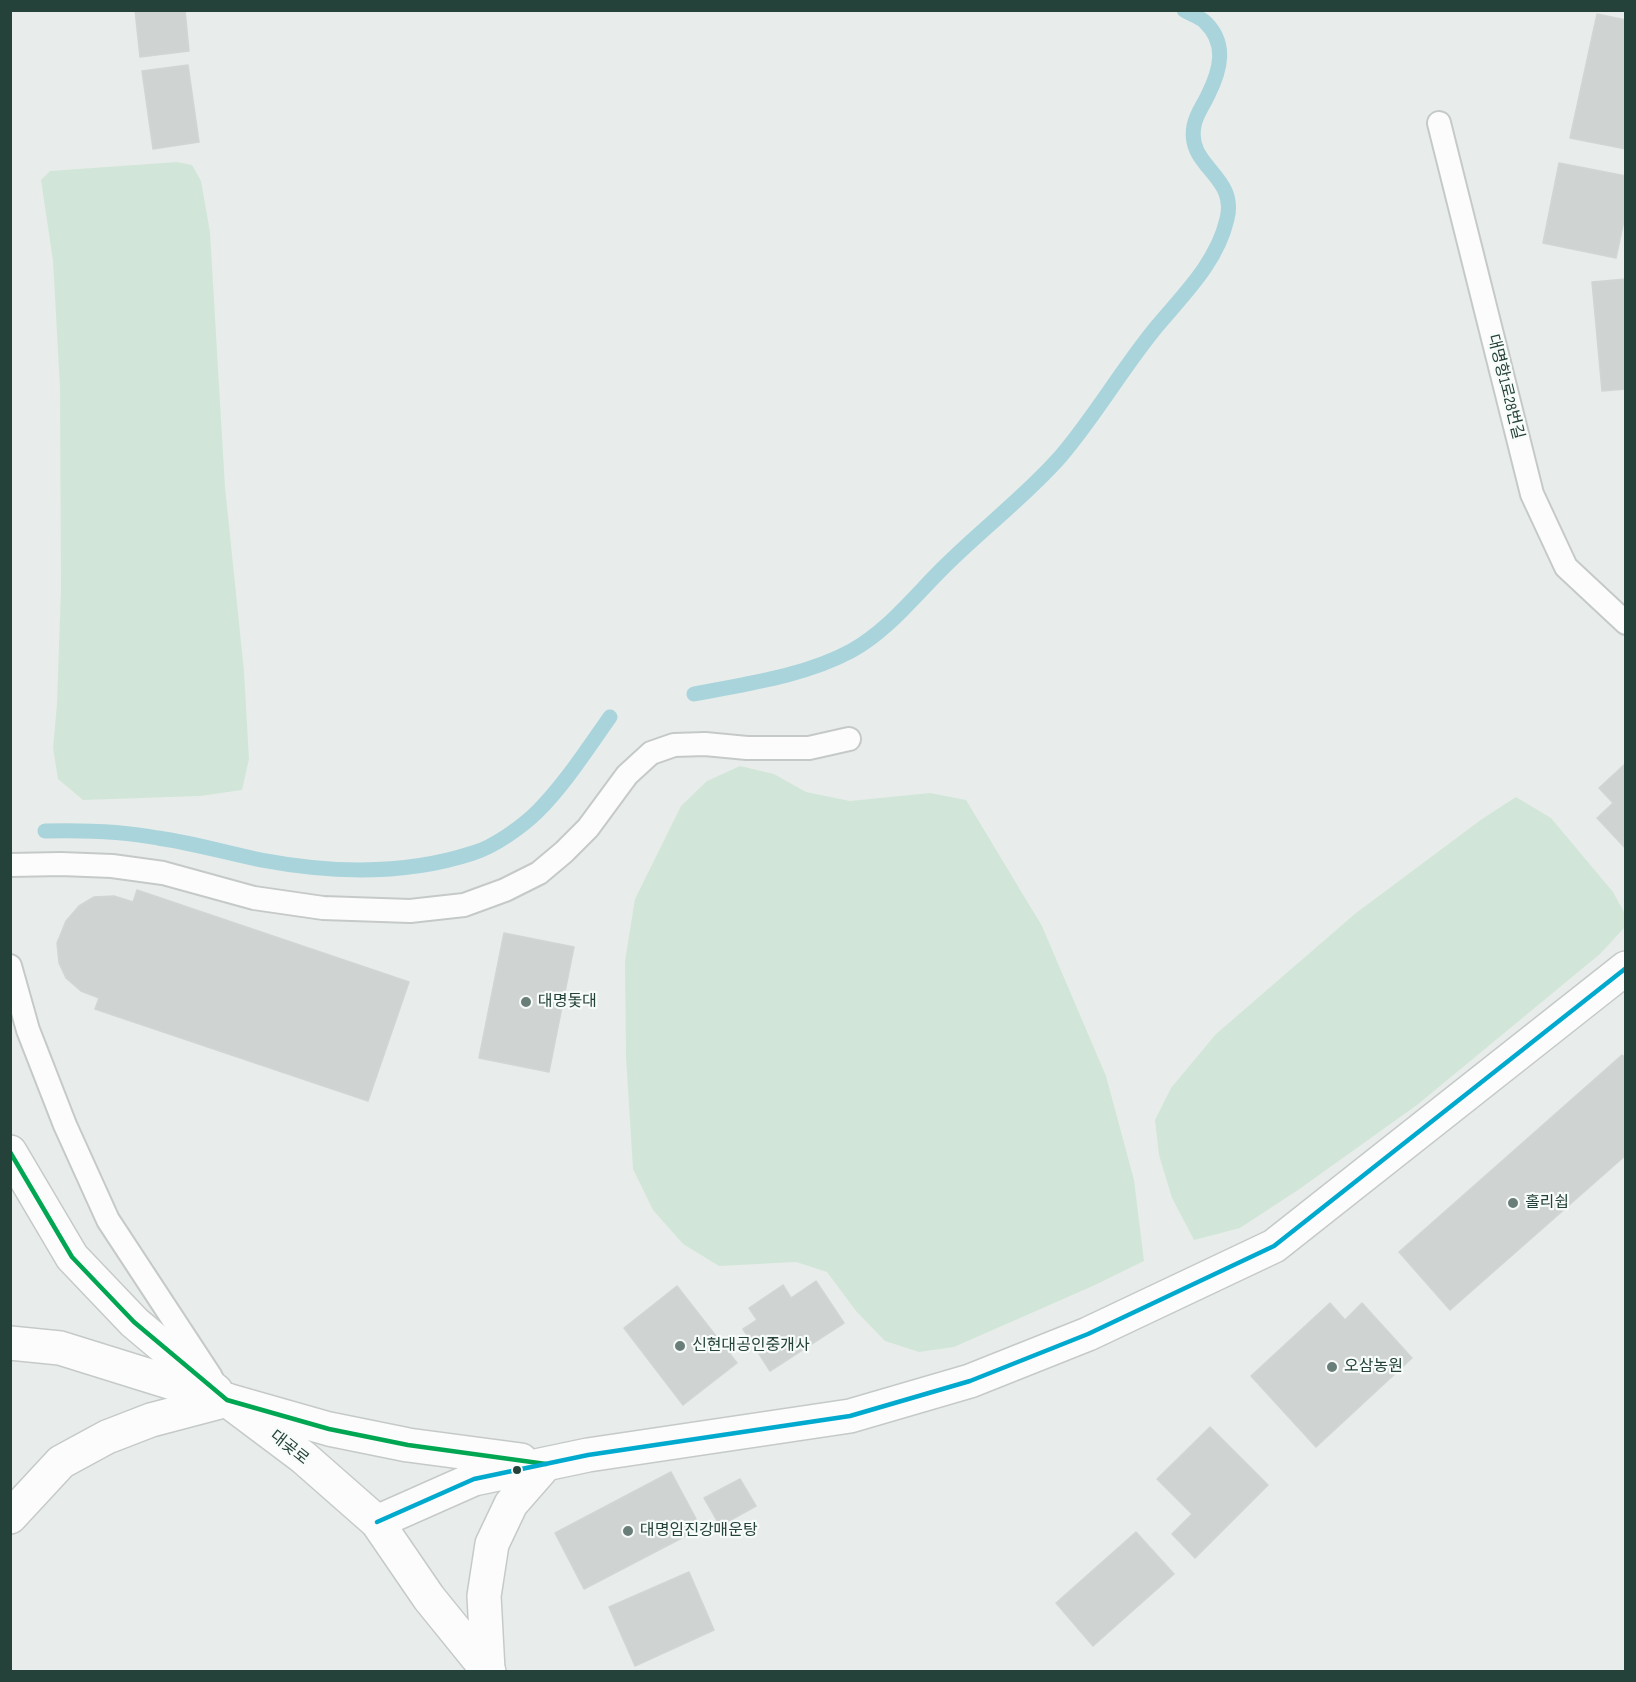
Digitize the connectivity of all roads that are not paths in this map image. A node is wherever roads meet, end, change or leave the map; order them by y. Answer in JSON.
{"nodes":[{"id":1,"x":1439,"y":123,"type":"dead end"},
{"id":2,"x":1626,"y":623,"type":"edge"},
{"id":3,"x":849,"y":739,"type":"dead end"},
{"id":4,"x":10,"y":865,"type":"edge"},
{"id":5,"x":10,"y":966,"type":"edge"},
{"id":6,"x":1626,"y":968,"type":"edge"},
{"id":7,"x":10,"y":1152,"type":"edge"},
{"id":8,"x":10,"y":1344,"type":"edge"},
{"id":9,"x":60,"y":1348,"type":"junction"},
{"id":10,"x":10,"y":1369,"type":"edge"},
{"id":11,"x":227,"y":1400,"type":"junction"},
{"id":12,"x":546,"y":1464,"type":"junction"},
{"id":13,"x":10,"y":1517,"type":"edge"},
{"id":14,"x":377,"y":1522,"type":"junction"},
{"id":15,"x":488,"y":1671,"type":"edge"}],
"edges":[{"from":1,"to":2,"type":"lane","name":"대명항1로28번길"},
{"from":3,"to":4,"type":"lane"},
{"from":5,"to":11,"type":"lane"},
{"from":6,"to":12,"type":"street"},
{"from":7,"to":11,"type":"street"},
{"from":8,"to":9,"type":"street","name":"대곶로"},
{"from":9,"to":10,"type":"street"},
{"from":9,"to":11,"type":"street","name":"대곶로"},
{"from":11,"to":12,"type":"street"},
{"from":11,"to":13,"type":"street"},
{"from":11,"to":14,"type":"street","name":"대곶로"},
{"from":12,"to":14,"type":"street"},
{"from":12,"to":15,"type":"street"},
{"from":14,"to":15,"type":"street","name":"대곶로"}]}
